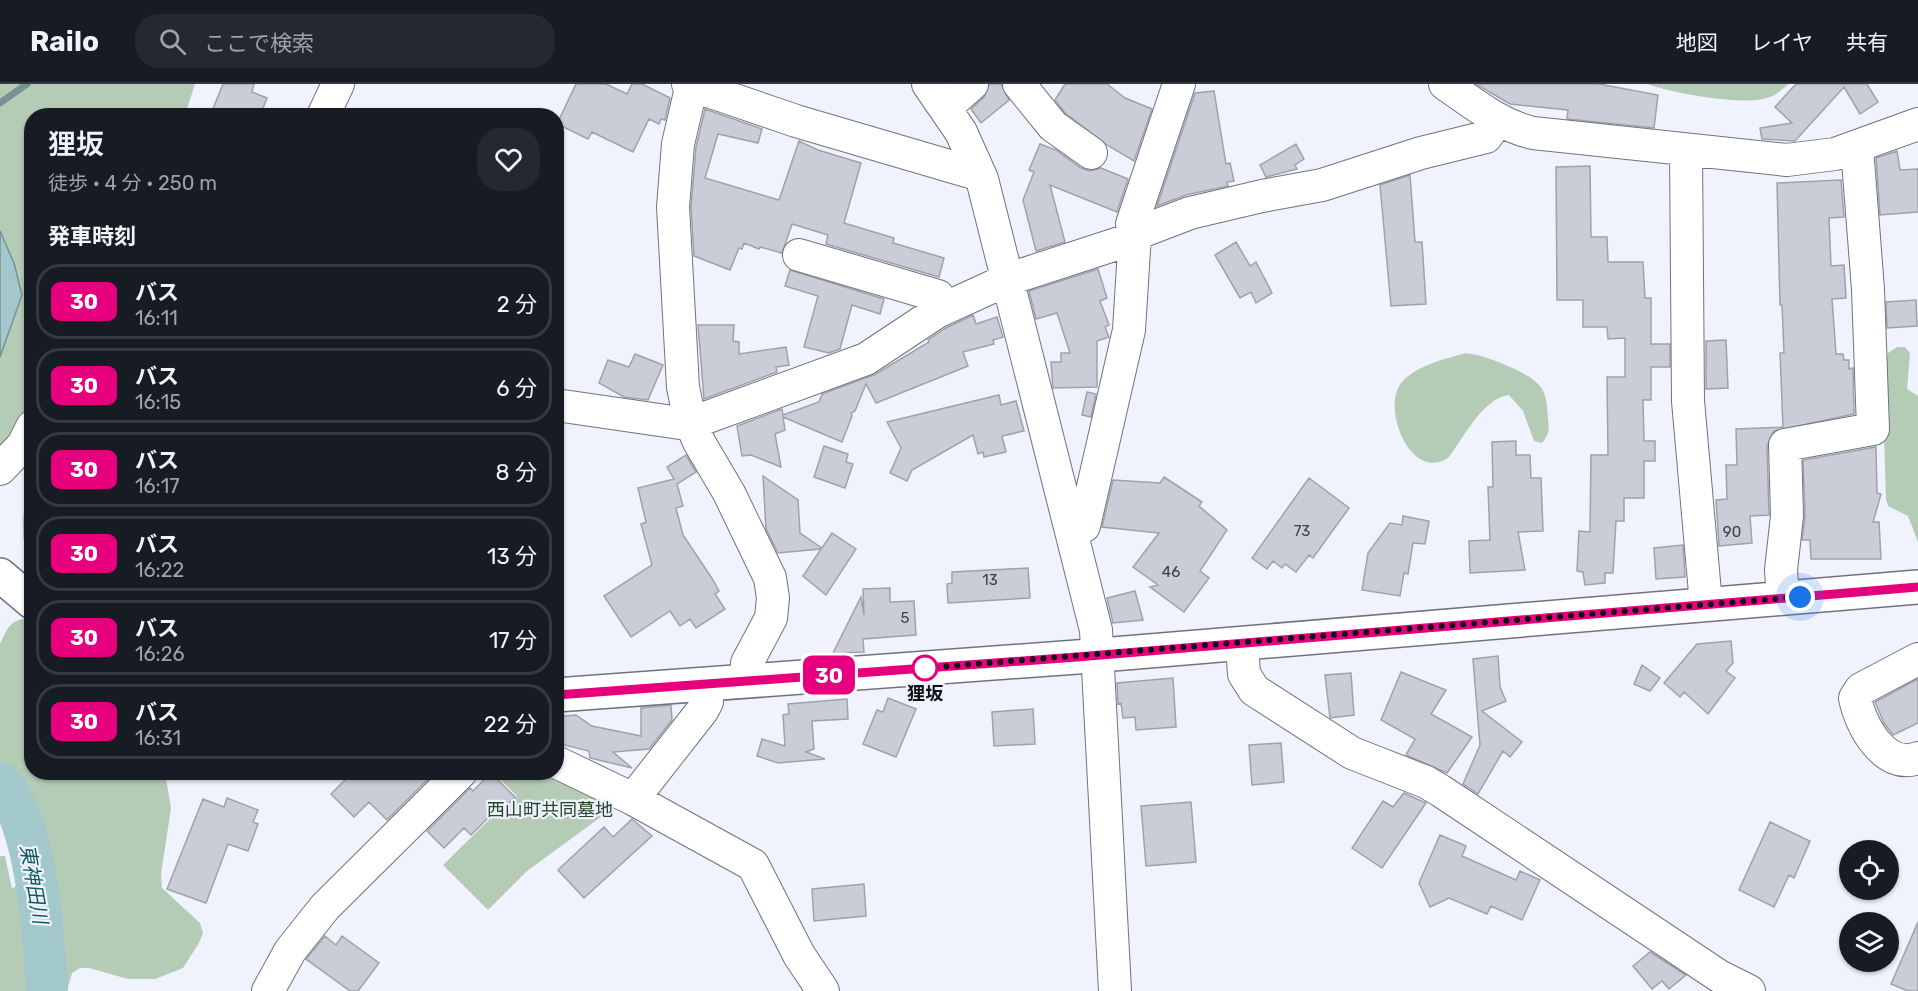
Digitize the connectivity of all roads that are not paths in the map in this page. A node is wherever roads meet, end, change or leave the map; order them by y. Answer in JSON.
{"nodes":[{"id":1,"x":338,"y":84,"type":"edge"},
{"id":2,"x":972,"y":84,"type":"edge"},
{"id":3,"x":1019,"y":84,"type":"edge"},
{"id":4,"x":1179,"y":84,"type":"edge"},
{"id":5,"x":1445,"y":84,"type":"edge"},
{"id":6,"x":690,"y":85,"type":"edge"},
{"id":7,"x":937,"y":96,"type":"edge"},
{"id":8,"x":327,"y":108,"type":"edge"},
{"id":9,"x":1498,"y":120,"type":"junction"},
{"id":10,"x":1918,"y":124,"type":"edge"},
{"id":11,"x":1857,"y":148,"type":"junction"},
{"id":12,"x":1686,"y":150,"type":"junction"},
{"id":13,"x":1092,"y":153,"type":"dead end"},
{"id":14,"x":980,"y":175,"type":"junction"},
{"id":15,"x":1135,"y":236,"type":"junction"},
{"id":16,"x":799,"y":255,"type":"dead end"},
{"id":17,"x":1009,"y":279,"type":"junction"},
{"id":18,"x":944,"y":308,"type":"junction"},
{"id":19,"x":564,"y":406,"type":"edge"},
{"id":20,"x":690,"y":421,"type":"junction"},
{"id":21,"x":24,"y":442,"type":"edge"},
{"id":22,"x":0,"y":470,"type":"edge"},
{"id":23,"x":1071,"y":529,"type":"junction"},
{"id":24,"x":0,"y":575,"type":"edge"},
{"id":25,"x":1918,"y":587,"type":"edge"},
{"id":26,"x":24,"y":595,"type":"edge"},
{"id":27,"x":1783,"y":598,"type":"junction"},
{"id":28,"x":1706,"y":604,"type":"junction"},
{"id":29,"x":1242,"y":644,"type":"junction"},
{"id":30,"x":1097,"y":656,"type":"junction"},
{"id":31,"x":1918,"y":659,"type":"edge"},
{"id":32,"x":746,"y":681,"type":"junction"},
{"id":33,"x":706,"y":684,"type":"junction"},
{"id":34,"x":564,"y":694,"type":"edge"},
{"id":35,"x":1918,"y":738,"type":"edge"},
{"id":36,"x":1888,"y":753,"type":"junction"},
{"id":37,"x":1918,"y":758,"type":"edge"},
{"id":38,"x":564,"y":766,"type":"edge"},
{"id":39,"x":453,"y":780,"type":"edge"},
{"id":40,"x":633,"y":800,"type":"junction"},
{"id":41,"x":1705,"y":982,"type":"edge"},
{"id":42,"x":268,"y":991,"type":"edge"},
{"id":43,"x":823,"y":991,"type":"edge"},
{"id":44,"x":1115,"y":991,"type":"edge"},
{"id":45,"x":1749,"y":991,"type":"edge"}],
"edges":[{"from":1,"to":8,"type":"street"},
{"from":2,"to":7,"type":"street"},
{"from":3,"to":13,"type":"street"},
{"from":4,"to":15,"type":"street"},
{"from":5,"to":9,"type":"street"},
{"from":6,"to":14,"type":"street"},
{"from":6,"to":20,"type":"street"},
{"from":7,"to":14,"type":"street"},
{"from":9,"to":12,"type":"street"},
{"from":9,"to":15,"type":"street"},
{"from":10,"to":11,"type":"street"},
{"from":11,"to":12,"type":"street"},
{"from":11,"to":27,"type":"street"},
{"from":12,"to":28,"type":"street"},
{"from":14,"to":17,"type":"street"},
{"from":15,"to":17,"type":"street"},
{"from":15,"to":23,"type":"street"},
{"from":16,"to":18,"type":"street"},
{"from":17,"to":18,"type":"street"},
{"from":17,"to":23,"type":"street"},
{"from":18,"to":20,"type":"street"},
{"from":19,"to":20,"type":"street"},
{"from":20,"to":32,"type":"street"},
{"from":21,"to":22,"type":"street"},
{"from":23,"to":30,"type":"street"},
{"from":24,"to":26,"type":"main road"},
{"from":25,"to":27,"type":"main road"},
{"from":27,"to":28,"type":"main road"},
{"from":28,"to":29,"type":"main road"},
{"from":29,"to":30,"type":"main road"},
{"from":29,"to":41,"type":"street"},
{"from":30,"to":32,"type":"main road"},
{"from":30,"to":44,"type":"street"},
{"from":31,"to":36,"type":"street"},
{"from":32,"to":33,"type":"main road"},
{"from":33,"to":34,"type":"main road"},
{"from":33,"to":40,"type":"street"},
{"from":35,"to":36,"type":"street"},
{"from":36,"to":37,"type":"street"},
{"from":38,"to":40,"type":"street"},
{"from":39,"to":42,"type":"street"},
{"from":40,"to":43,"type":"street"},
{"from":41,"to":45,"type":"street"}]}
